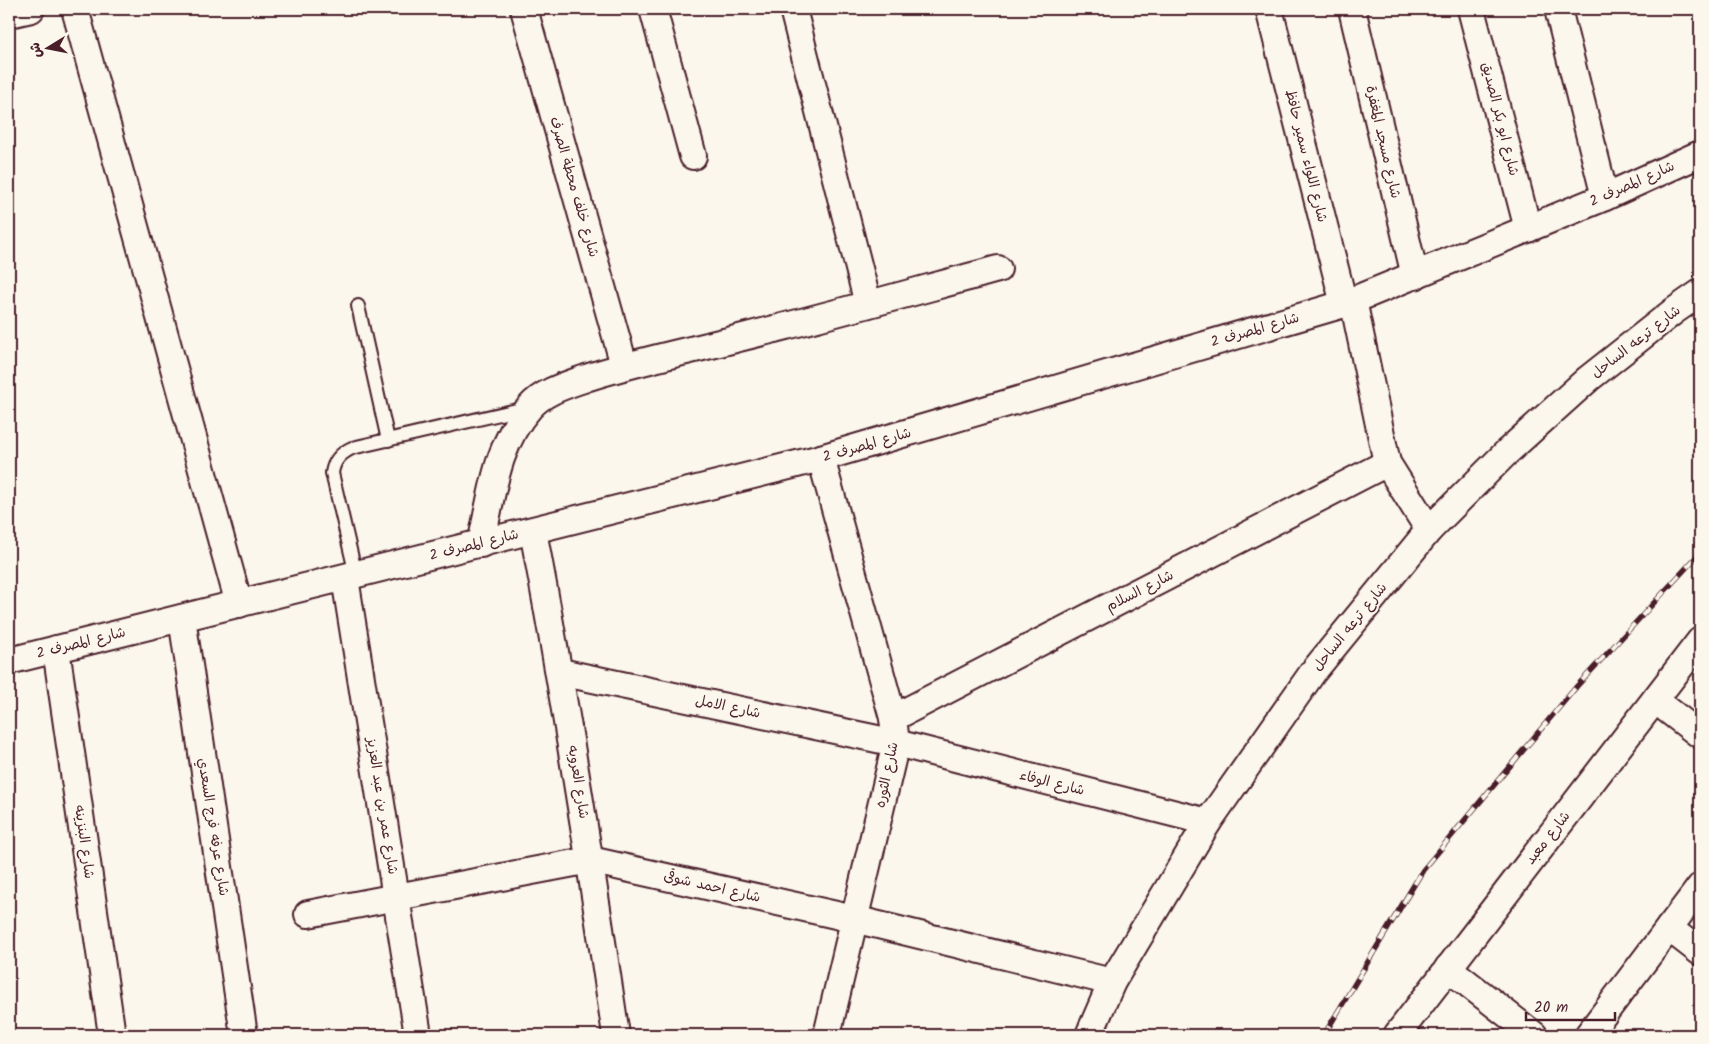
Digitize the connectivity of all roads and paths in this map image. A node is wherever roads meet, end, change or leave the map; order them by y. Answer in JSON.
{"nodes":[{"id":1,"x":31,"y":9,"type":"edge"},
{"id":2,"x":75,"y":9,"type":"edge"},
{"id":3,"x":524,"y":9,"type":"edge"},
{"id":4,"x":653,"y":9,"type":"edge"},
{"id":5,"x":793,"y":9,"type":"edge"},
{"id":6,"x":1269,"y":9,"type":"edge"},
{"id":7,"x":1352,"y":9,"type":"edge"},
{"id":8,"x":1471,"y":9,"type":"edge"},
{"id":9,"x":1558,"y":9,"type":"edge"},
{"id":10,"x":9,"y":14,"type":"edge"},
{"id":11,"x":1700,"y":154,"type":"edge"},
{"id":12,"x":693,"y":156,"type":"dead end"},
{"id":13,"x":1605,"y":197,"type":"junction"},
{"id":14,"x":1528,"y":229,"type":"junction"},
{"id":15,"x":998,"y":269,"type":"dead end"},
{"id":16,"x":1415,"y":276,"type":"junction"},
{"id":17,"x":1700,"y":293,"type":"edge"},
{"id":18,"x":1348,"y":302,"type":"junction"},
{"id":19,"x":868,"y":304,"type":"junction"},
{"id":20,"x":358,"y":306,"type":"dead end"},
{"id":21,"x":624,"y":365,"type":"junction"},
{"id":22,"x":530,"y":407,"type":"junction"},
{"id":23,"x":388,"y":440,"type":"junction"},
{"id":24,"x":821,"y":458,"type":"junction"},
{"id":25,"x":1386,"y":463,"type":"junction"},
{"id":26,"x":1430,"y":530,"type":"junction"},
{"id":27,"x":533,"y":531,"type":"junction"},
{"id":28,"x":481,"y":544,"type":"junction"},
{"id":29,"x":350,"y":576,"type":"junction"},
{"id":30,"x":239,"y":604,"type":"junction"},
{"id":31,"x":182,"y":618,"type":"junction"},
{"id":32,"x":1700,"y":640,"type":"edge"},
{"id":33,"x":56,"y":649,"type":"junction"},
{"id":34,"x":9,"y":661,"type":"edge"},
{"id":35,"x":560,"y":672,"type":"junction"},
{"id":36,"x":1654,"y":700,"type":"junction"},
{"id":37,"x":894,"y":731,"type":"junction"},
{"id":38,"x":1700,"y":735,"type":"edge"},
{"id":39,"x":1208,"y":822,"type":"junction"},
{"id":40,"x":590,"y":860,"type":"junction"},
{"id":41,"x":1700,"y":887,"type":"edge"},
{"id":42,"x":396,"y":897,"type":"junction"},
{"id":43,"x":308,"y":914,"type":"dead end"},
{"id":44,"x":854,"y":919,"type":"junction"},
{"id":45,"x":1669,"y":928,"type":"junction"},
{"id":46,"x":1700,"y":952,"type":"edge"},
{"id":47,"x":1448,"y":968,"type":"junction"},
{"id":48,"x":1112,"y":982,"type":"junction"},
{"id":49,"x":112,"y":1035,"type":"edge"},
{"id":50,"x":244,"y":1035,"type":"edge"},
{"id":51,"x":418,"y":1035,"type":"edge"},
{"id":52,"x":616,"y":1035,"type":"edge"},
{"id":53,"x":827,"y":1035,"type":"edge"},
{"id":54,"x":1089,"y":1035,"type":"edge"},
{"id":55,"x":1397,"y":1035,"type":"edge"},
{"id":56,"x":1534,"y":1035,"type":"edge"},
{"id":57,"x":1588,"y":1035,"type":"edge"}],
"edges":[{"from":1,"to":10,"type":"street"},
{"from":2,"to":30,"type":"street"},
{"from":3,"to":21,"type":"street","name":"شارع خلف محطة الصرف"},
{"from":4,"to":12,"type":"street"},
{"from":5,"to":19,"type":"street"},
{"from":6,"to":18,"type":"street","name":"شارع اللواء سمير حافظ"},
{"from":7,"to":16,"type":"street","name":"شارع مسجد المغفرة"},
{"from":8,"to":14,"type":"street","name":"شارع ابو بكر الصديق"},
{"from":9,"to":13,"type":"street"},
{"from":11,"to":13,"type":"street","name":"شارع المصرف 2"},
{"from":13,"to":14,"type":"street","name":"شارع المصرف 2"},
{"from":14,"to":16,"type":"street","name":"شارع المصرف 2"},
{"from":15,"to":19,"type":"street"},
{"from":16,"to":18,"type":"street","name":"شارع المصرف 2"},
{"from":17,"to":26,"type":"street","name":"شارع ترعه الساحل"},
{"from":18,"to":24,"type":"street","name":"شارع المصرف 2"},
{"from":18,"to":25,"type":"street","name":"شارع اللواء سمير حافظ"},
{"from":19,"to":21,"type":"street"},
{"from":20,"to":23,"type":"lane"},
{"from":21,"to":22,"type":"street"},
{"from":22,"to":23,"type":"lane"},
{"from":22,"to":28,"type":"street"},
{"from":23,"to":29,"type":"lane"},
{"from":24,"to":27,"type":"street","name":"شارع المصرف 2"},
{"from":24,"to":37,"type":"street","name":"شارع الثوره"},
{"from":25,"to":26,"type":"street"},
{"from":25,"to":37,"type":"street","name":"شارع السلام"},
{"from":26,"to":39,"type":"street","name":"شارع ترعه الساحل"},
{"from":27,"to":28,"type":"street","name":"شارع المصرف 2"},
{"from":27,"to":35,"type":"street","name":"شارع العروبه"},
{"from":28,"to":29,"type":"street","name":"شارع المصرف 2"},
{"from":29,"to":30,"type":"street","name":"شارع المصرف 2"},
{"from":29,"to":42,"type":"street","name":"شارع عمر بن عبد العزيز"},
{"from":30,"to":31,"type":"street","name":"شارع المصرف 2"},
{"from":31,"to":33,"type":"street","name":"شارع المصرف 2"},
{"from":31,"to":50,"type":"street","name":"شارع عرفه فرج السعدي"},
{"from":32,"to":36,"type":"street","name":"شارع معبد"},
{"from":33,"to":34,"type":"street","name":"شارع المصرف 2"},
{"from":33,"to":49,"type":"street","name":"شارع البنزينه"},
{"from":35,"to":37,"type":"street","name":"شارع الامل"},
{"from":35,"to":40,"type":"street","name":"شارع العروبه"},
{"from":36,"to":38,"type":"street"},
{"from":36,"to":47,"type":"street","name":"شارع معبد"},
{"from":37,"to":39,"type":"street","name":"شارع الوفاء"},
{"from":37,"to":44,"type":"street","name":"شارع الثوره"},
{"from":39,"to":48,"type":"street","name":"شارع ترعه الساحل"},
{"from":40,"to":42,"type":"street","name":"شارع احمد شوقى"},
{"from":40,"to":44,"type":"street","name":"شارع احمد شوقى"},
{"from":40,"to":52,"type":"street","name":"شارع العروبه"},
{"from":41,"to":45,"type":"street"},
{"from":42,"to":43,"type":"street","name":"شارع احمد شوقى"},
{"from":42,"to":51,"type":"street","name":"شارع عمر بن عبد العزيز"},
{"from":44,"to":48,"type":"street","name":"شارع احمد شوقى"},
{"from":44,"to":53,"type":"street","name":"شارع الثوره"},
{"from":45,"to":46,"type":"street"},
{"from":45,"to":57,"type":"street"},
{"from":47,"to":55,"type":"street","name":"شارع معبد"},
{"from":47,"to":56,"type":"street"},
{"from":48,"to":54,"type":"street","name":"شارع ترعه الساحل"}]}
